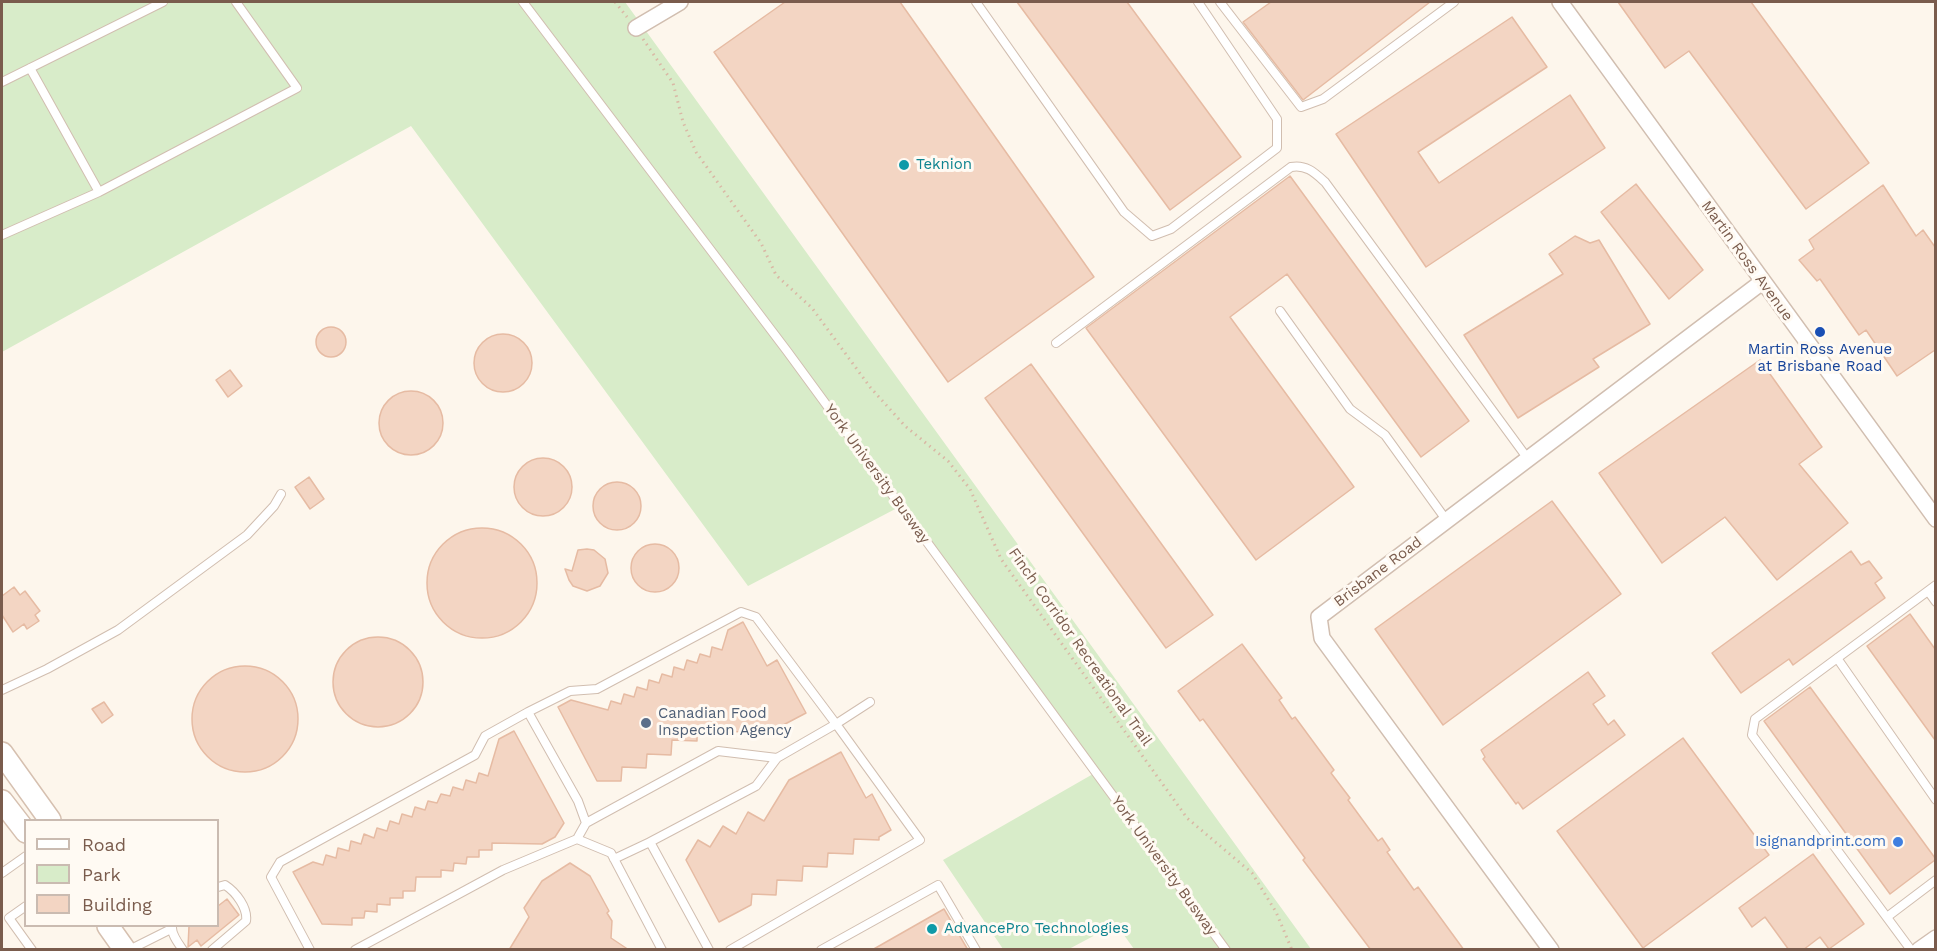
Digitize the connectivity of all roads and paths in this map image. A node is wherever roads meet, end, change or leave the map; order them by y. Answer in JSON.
{"nodes":[{"id":1,"x":163,"y":2,"type":"edge"},
{"id":2,"x":236,"y":2,"type":"edge"},
{"id":3,"x":523,"y":2,"type":"edge"},
{"id":4,"x":615,"y":2,"type":"edge"},
{"id":5,"x":680,"y":2,"type":"edge"},
{"id":6,"x":976,"y":2,"type":"edge"},
{"id":7,"x":1198,"y":2,"type":"edge"},
{"id":8,"x":1220,"y":2,"type":"edge"},
{"id":9,"x":1454,"y":2,"type":"edge"},
{"id":10,"x":1560,"y":2,"type":"edge"},
{"id":11,"x":636,"y":28,"type":"junction"},
{"id":12,"x":30,"y":68,"type":"junction"},
{"id":13,"x":2,"y":82,"type":"edge"},
{"id":14,"x":99,"y":192,"type":"junction"},
{"id":15,"x":2,"y":235,"type":"edge"},
{"id":16,"x":1762,"y":282,"type":"junction"},
{"id":17,"x":1280,"y":311,"type":"dead end"},
{"id":18,"x":1056,"y":343,"type":"dead end"},
{"id":19,"x":1528,"y":459,"type":"junction"},
{"id":20,"x":281,"y":494,"type":"dead end"},
{"id":21,"x":1935,"y":519,"type":"edge"},
{"id":22,"x":1447,"y":520,"type":"junction"},
{"id":23,"x":1935,"y":585,"type":"edge"},
{"id":24,"x":1928,"y":591,"type":"junction"},
{"id":25,"x":1935,"y":602,"type":"edge"},
{"id":26,"x":1837,"y":658,"type":"junction"},
{"id":27,"x":2,"y":690,"type":"edge"},
{"id":28,"x":870,"y":702,"type":"dead end"},
{"id":29,"x":528,"y":712,"type":"junction"},
{"id":30,"x":836,"y":724,"type":"junction"},
{"id":31,"x":2,"y":753,"type":"edge"},
{"id":32,"x":777,"y":758,"type":"junction"},
{"id":33,"x":1935,"y":800,"type":"edge"},
{"id":34,"x":2,"y":801,"type":"edge"},
{"id":35,"x":49,"y":819,"type":"edge"},
{"id":36,"x":586,"y":823,"type":"junction"},
{"id":37,"x":24,"y":829,"type":"edge"},
{"id":38,"x":577,"y":839,"type":"junction"},
{"id":39,"x":650,"y":842,"type":"junction"},
{"id":40,"x":24,"y":857,"type":"edge"},
{"id":41,"x":614,"y":859,"type":"junction"},
{"id":42,"x":2,"y":873,"type":"edge"},
{"id":43,"x":1935,"y":880,"type":"edge"},
{"id":44,"x":219,"y":887,"type":"edge"},
{"id":45,"x":24,"y":907,"type":"edge"},
{"id":46,"x":5,"y":916,"type":"edge"},
{"id":47,"x":1887,"y":917,"type":"junction"},
{"id":48,"x":109,"y":927,"type":"edge"},
{"id":49,"x":172,"y":927,"type":"edge"},
{"id":50,"x":1935,"y":938,"type":"edge"},
{"id":51,"x":31,"y":949,"type":"edge"},
{"id":52,"x":127,"y":950,"type":"edge"},
{"id":53,"x":183,"y":950,"type":"edge"},
{"id":54,"x":212,"y":950,"type":"edge"},
{"id":55,"x":310,"y":950,"type":"edge"},
{"id":56,"x":355,"y":950,"type":"edge"},
{"id":57,"x":662,"y":950,"type":"edge"},
{"id":58,"x":709,"y":950,"type":"edge"},
{"id":59,"x":730,"y":950,"type":"edge"},
{"id":60,"x":821,"y":950,"type":"edge"},
{"id":61,"x":976,"y":950,"type":"edge"},
{"id":62,"x":1226,"y":950,"type":"edge"},
{"id":63,"x":1292,"y":950,"type":"edge"},
{"id":64,"x":1551,"y":950,"type":"edge"},
{"id":65,"x":1911,"y":950,"type":"edge"},
{"id":66,"x":1919,"y":950,"type":"edge"}],
"edges":[{"from":1,"to":12,"type":"lane"},
{"from":2,"to":14,"type":"lane"},
{"from":3,"to":62,"type":"lane","name":"York University Busway"},
{"from":4,"to":11,"type":"path","name":"Finch Corridor Recreational Trail"},
{"from":5,"to":11,"type":"street"},
{"from":6,"to":7,"type":"lane"},
{"from":8,"to":9,"type":"lane"},
{"from":10,"to":16,"type":"street","name":"Martin Ross Avenue"},
{"from":11,"to":63,"type":"path","name":"Finch Corridor Recreational Trail"},
{"from":12,"to":13,"type":"lane"},
{"from":12,"to":14,"type":"lane"},
{"from":14,"to":15,"type":"lane"},
{"from":16,"to":19,"type":"street","name":"Brisbane Road"},
{"from":16,"to":21,"type":"street","name":"Martin Ross Avenue"},
{"from":17,"to":22,"type":"lane"},
{"from":18,"to":19,"type":"lane"},
{"from":19,"to":22,"type":"street","name":"Brisbane Road"},
{"from":20,"to":27,"type":"lane"},
{"from":22,"to":64,"type":"street","name":"Brisbane Road"},
{"from":23,"to":24,"type":"lane"},
{"from":24,"to":25,"type":"lane"},
{"from":24,"to":26,"type":"lane"},
{"from":26,"to":33,"type":"lane"},
{"from":26,"to":47,"type":"lane"},
{"from":28,"to":30,"type":"lane"},
{"from":29,"to":30,"type":"lane"},
{"from":29,"to":36,"type":"lane"},
{"from":29,"to":55,"type":"lane"},
{"from":30,"to":32,"type":"lane"},
{"from":30,"to":59,"type":"lane"},
{"from":31,"to":35,"type":"main road"},
{"from":32,"to":36,"type":"lane"},
{"from":32,"to":39,"type":"lane"},
{"from":34,"to":37,"type":"main road"},
{"from":36,"to":38,"type":"lane"},
{"from":38,"to":41,"type":"lane"},
{"from":38,"to":56,"type":"lane"},
{"from":39,"to":41,"type":"lane"},
{"from":39,"to":58,"type":"lane"},
{"from":40,"to":42,"type":"lane"},
{"from":41,"to":57,"type":"lane"},
{"from":43,"to":47,"type":"lane"},
{"from":44,"to":54,"type":"lane"},
{"from":45,"to":46,"type":"lane"},
{"from":46,"to":51,"type":"lane"},
{"from":47,"to":65,"type":"lane"},
{"from":48,"to":52,"type":"main road"},
{"from":49,"to":52,"type":"lane"},
{"from":49,"to":53,"type":"lane"},
{"from":50,"to":66,"type":"street"},
{"from":60,"to":61,"type":"lane"}]}
